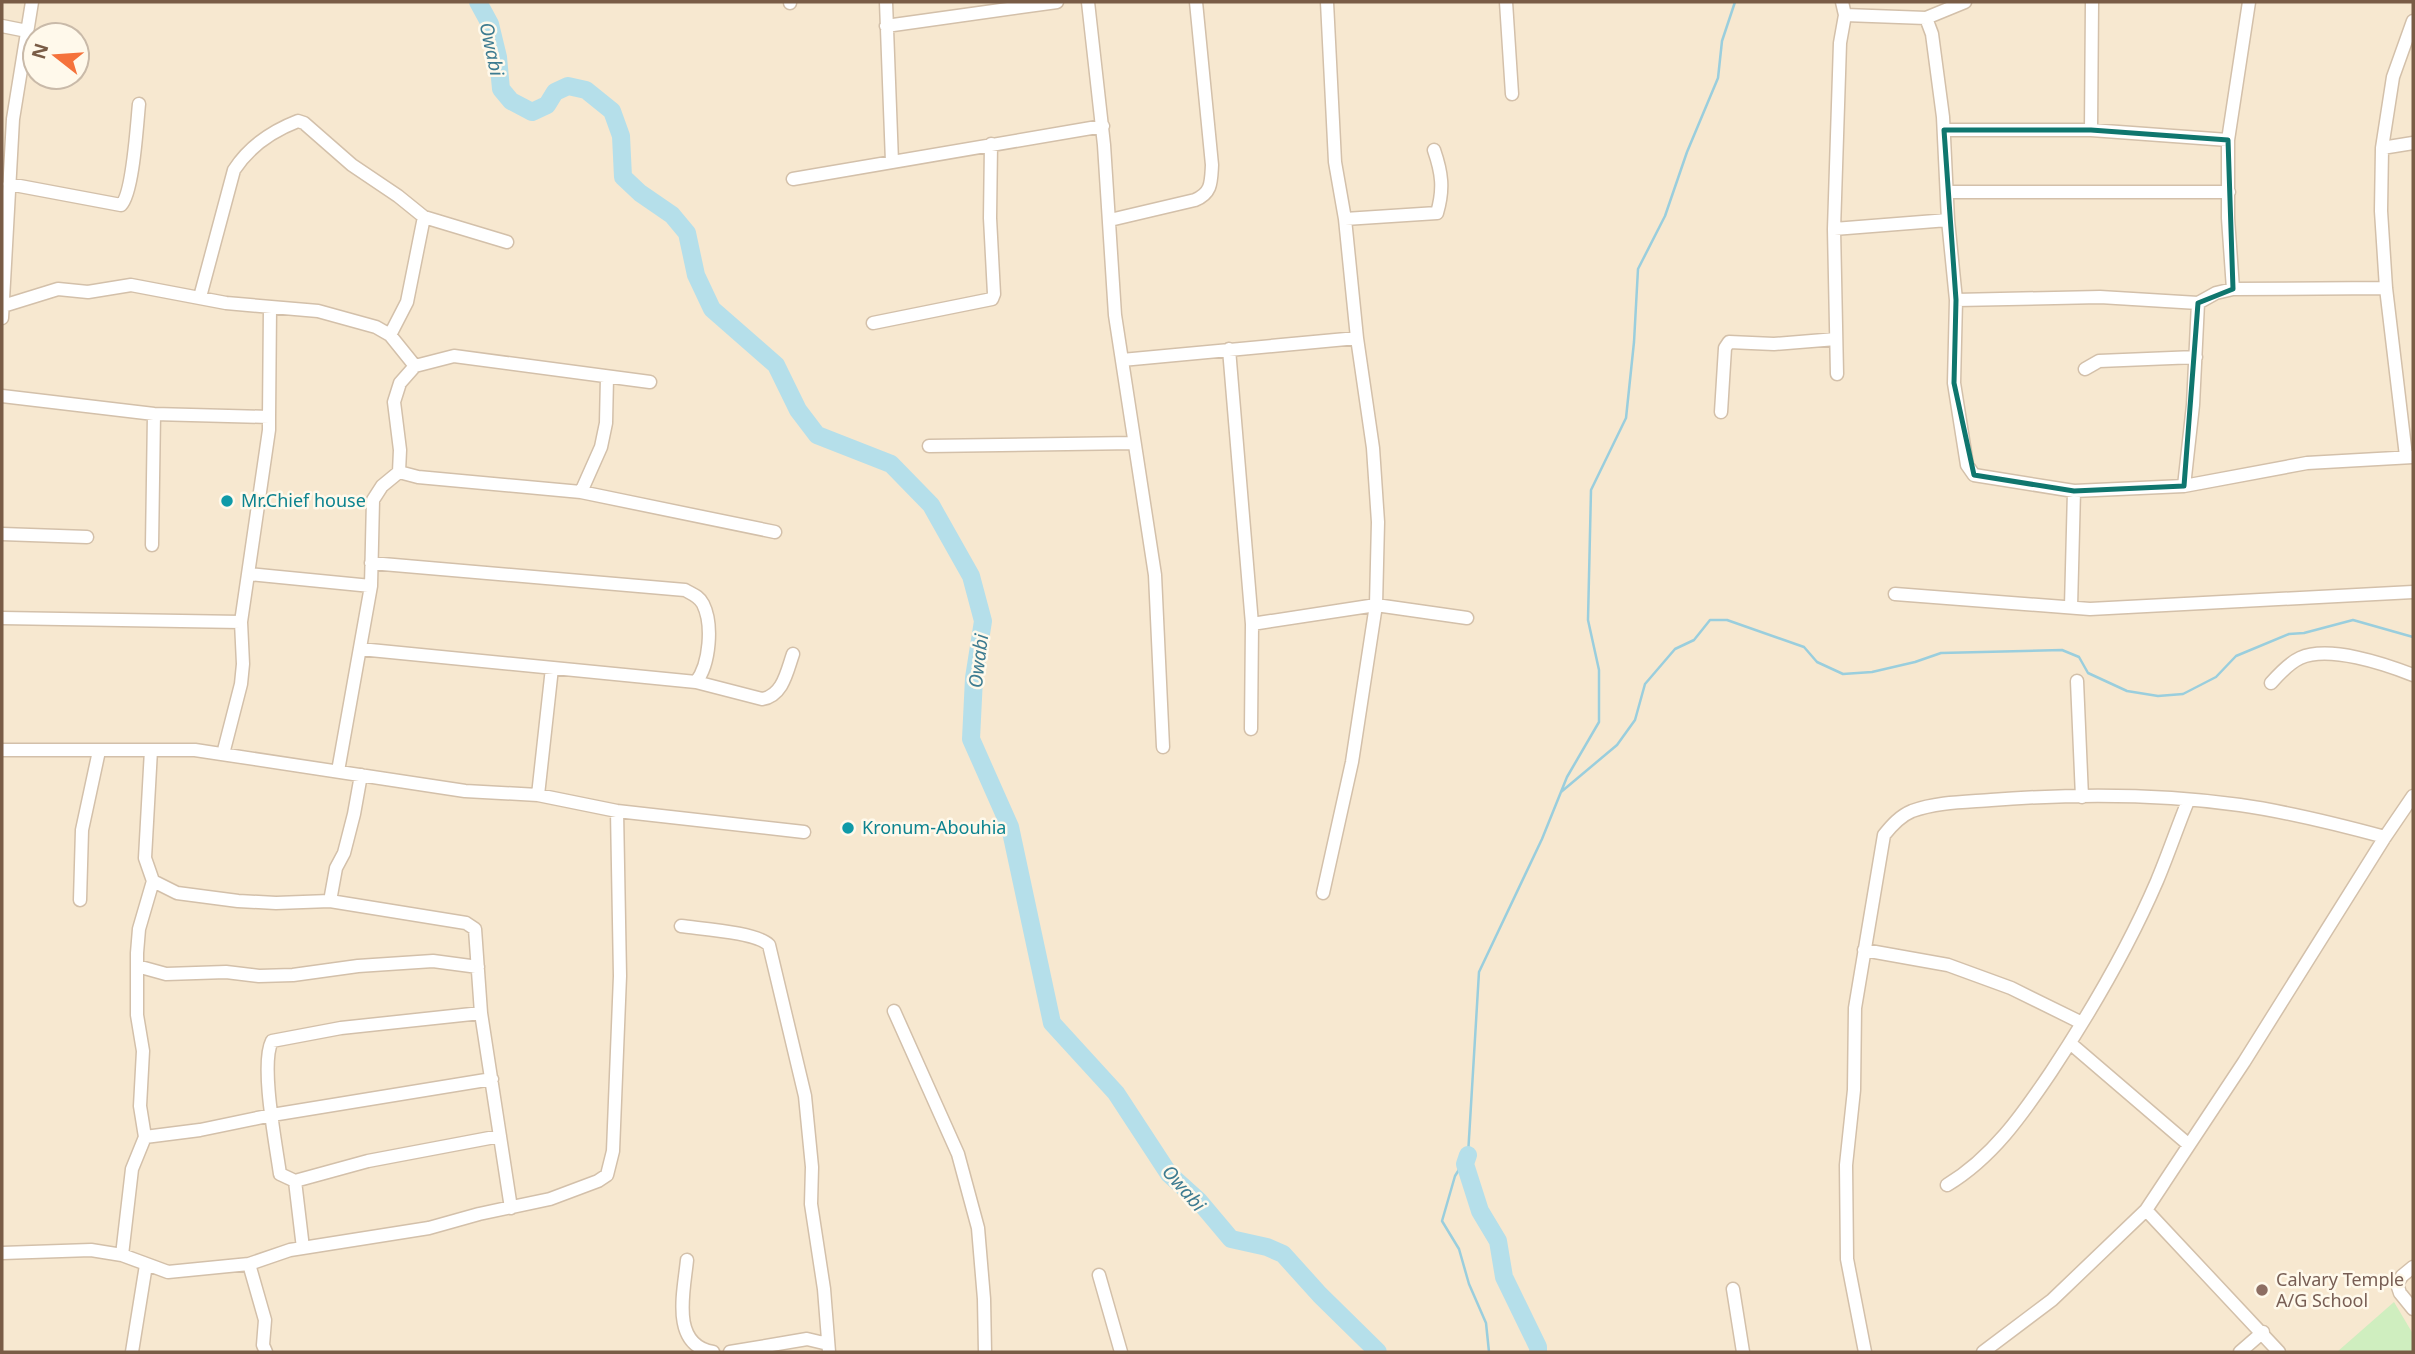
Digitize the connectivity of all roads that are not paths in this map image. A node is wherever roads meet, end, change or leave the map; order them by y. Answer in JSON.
{"nodes":[{"id":1,"x":32,"y":2,"type":"edge"},
{"id":2,"x":886,"y":2,"type":"edge"},
{"id":3,"x":1057,"y":2,"type":"edge"},
{"id":4,"x":1088,"y":2,"type":"edge"},
{"id":5,"x":1196,"y":2,"type":"edge"},
{"id":6,"x":1327,"y":2,"type":"edge"},
{"id":7,"x":1506,"y":2,"type":"edge"},
{"id":8,"x":1842,"y":2,"type":"edge"},
{"id":9,"x":1965,"y":2,"type":"edge"},
{"id":10,"x":2092,"y":2,"type":"edge"},
{"id":11,"x":2249,"y":2,"type":"edge"},
{"id":12,"x":1845,"y":15,"type":"junction"},
{"id":13,"x":1926,"y":18,"type":"junction"},
{"id":14,"x":29,"y":21,"type":"edge"},
{"id":15,"x":2413,"y":21,"type":"edge"},
{"id":16,"x":2,"y":26,"type":"edge"},
{"id":17,"x":886,"y":26,"type":"junction"},
{"id":18,"x":21,"y":30,"type":"edge"},
{"id":19,"x":21,"y":69,"type":"edge"},
{"id":20,"x":1511,"y":94,"type":"dead end"},
{"id":21,"x":139,"y":104,"type":"dead end"},
{"id":22,"x":1103,"y":126,"type":"junction"},
{"id":23,"x":1944,"y":130,"type":"junction"},
{"id":24,"x":2091,"y":130,"type":"junction"},
{"id":25,"x":2228,"y":141,"type":"junction"},
{"id":26,"x":991,"y":144,"type":"junction"},
{"id":27,"x":2413,"y":144,"type":"edge"},
{"id":28,"x":2382,"y":148,"type":"junction"},
{"id":29,"x":1434,"y":150,"type":"dead end"},
{"id":30,"x":6,"y":155,"type":"edge"},
{"id":31,"x":892,"y":162,"type":"junction"},
{"id":32,"x":793,"y":178,"type":"dead end"},
{"id":33,"x":9,"y":184,"type":"junction"},
{"id":34,"x":1947,"y":192,"type":"junction"},
{"id":35,"x":2228,"y":192,"type":"junction"},
{"id":36,"x":424,"y":217,"type":"junction"},
{"id":37,"x":1345,"y":219,"type":"junction"},
{"id":38,"x":1110,"y":220,"type":"junction"},
{"id":39,"x":1948,"y":220,"type":"junction"},
{"id":40,"x":1834,"y":229,"type":"junction"},
{"id":41,"x":3,"y":240,"type":"edge"},
{"id":42,"x":507,"y":242,"type":"dead end"},
{"id":43,"x":2386,"y":288,"type":"junction"},
{"id":44,"x":2233,"y":289,"type":"junction"},
{"id":45,"x":200,"y":297,"type":"junction"},
{"id":46,"x":1956,"y":300,"type":"junction"},
{"id":47,"x":2198,"y":303,"type":"junction"},
{"id":48,"x":3,"y":306,"type":"edge"},
{"id":49,"x":270,"y":308,"type":"junction"},
{"id":50,"x":2,"y":318,"type":"edge"},
{"id":51,"x":873,"y":323,"type":"dead end"},
{"id":52,"x":390,"y":335,"type":"junction"},
{"id":53,"x":1357,"y":338,"type":"junction"},
{"id":54,"x":1836,"y":339,"type":"junction"},
{"id":55,"x":1229,"y":349,"type":"junction"},
{"id":56,"x":2196,"y":357,"type":"junction"},
{"id":57,"x":1122,"y":360,"type":"junction"},
{"id":58,"x":415,"y":366,"type":"junction"},
{"id":59,"x":2085,"y":369,"type":"dead end"},
{"id":60,"x":1837,"y":374,"type":"dead end"},
{"id":61,"x":607,"y":377,"type":"junction"},
{"id":62,"x":650,"y":382,"type":"dead end"},
{"id":63,"x":2,"y":396,"type":"edge"},
{"id":64,"x":1721,"y":412,"type":"dead end"},
{"id":65,"x":154,"y":414,"type":"junction"},
{"id":66,"x":269,"y":416,"type":"junction"},
{"id":67,"x":1134,"y":443,"type":"junction"},
{"id":68,"x":929,"y":446,"type":"dead end"},
{"id":69,"x":2410,"y":456,"type":"edge"},
{"id":70,"x":399,"y":472,"type":"junction"},
{"id":71,"x":2185,"y":486,"type":"junction"},
{"id":72,"x":2074,"y":491,"type":"junction"},
{"id":73,"x":581,"y":492,"type":"junction"},
{"id":74,"x":775,"y":532,"type":"dead end"},
{"id":75,"x":2,"y":534,"type":"edge"},
{"id":76,"x":87,"y":537,"type":"dead end"},
{"id":77,"x":152,"y":545,"type":"dead end"},
{"id":78,"x":371,"y":563,"type":"junction"},
{"id":79,"x":249,"y":574,"type":"junction"},
{"id":80,"x":371,"y":586,"type":"junction"},
{"id":81,"x":2413,"y":592,"type":"edge"},
{"id":82,"x":1895,"y":594,"type":"dead end"},
{"id":83,"x":1376,"y":605,"type":"junction"},
{"id":84,"x":2071,"y":607,"type":"junction"},
{"id":85,"x":2,"y":618,"type":"edge"},
{"id":86,"x":1467,"y":618,"type":"dead end"},
{"id":87,"x":241,"y":622,"type":"junction"},
{"id":88,"x":1252,"y":624,"type":"junction"},
{"id":89,"x":360,"y":649,"type":"junction"},
{"id":90,"x":793,"y":653,"type":"dead end"},
{"id":91,"x":552,"y":668,"type":"junction"},
{"id":92,"x":2413,"y":675,"type":"edge"},
{"id":93,"x":2077,"y":681,"type":"dead end"},
{"id":94,"x":696,"y":682,"type":"junction"},
{"id":95,"x":2271,"y":683,"type":"dead end"},
{"id":96,"x":1251,"y":729,"type":"dead end"},
{"id":97,"x":1163,"y":747,"type":"dead end"},
{"id":98,"x":2,"y":750,"type":"edge"},
{"id":99,"x":151,"y":750,"type":"junction"},
{"id":100,"x":99,"y":751,"type":"junction"},
{"id":101,"x":223,"y":754,"type":"junction"},
{"id":102,"x":338,"y":771,"type":"junction"},
{"id":103,"x":361,"y":775,"type":"junction"},
{"id":104,"x":538,"y":795,"type":"junction"},
{"id":105,"x":2413,"y":796,"type":"edge"},
{"id":106,"x":2082,"y":797,"type":"junction"},
{"id":107,"x":2188,"y":801,"type":"junction"},
{"id":108,"x":617,"y":811,"type":"junction"},
{"id":109,"x":804,"y":832,"type":"dead end"},
{"id":110,"x":2385,"y":837,"type":"junction"},
{"id":111,"x":153,"y":881,"type":"junction"},
{"id":112,"x":1323,"y":893,"type":"dead end"},
{"id":113,"x":80,"y":900,"type":"dead end"},
{"id":114,"x":330,"y":901,"type":"junction"},
{"id":115,"x":681,"y":926,"type":"dead end"},
{"id":116,"x":1864,"y":950,"type":"junction"},
{"id":117,"x":137,"y":967,"type":"junction"},
{"id":118,"x":478,"y":967,"type":"junction"},
{"id":119,"x":894,"y":1010,"type":"dead end"},
{"id":120,"x":481,"y":1013,"type":"junction"},
{"id":121,"x":2082,"y":1023,"type":"junction"},
{"id":122,"x":2070,"y":1043,"type":"junction"},
{"id":123,"x":492,"y":1079,"type":"junction"},
{"id":124,"x":272,"y":1115,"type":"junction"},
{"id":125,"x":500,"y":1136,"type":"junction"},
{"id":126,"x":145,"y":1137,"type":"junction"},
{"id":127,"x":2189,"y":1145,"type":"junction"},
{"id":128,"x":295,"y":1181,"type":"junction"},
{"id":129,"x":1947,"y":1185,"type":"dead end"},
{"id":130,"x":511,"y":1208,"type":"junction"},
{"id":131,"x":2146,"y":1210,"type":"junction"},
{"id":132,"x":303,"y":1248,"type":"junction"},
{"id":133,"x":2,"y":1253,"type":"edge"},
{"id":134,"x":122,"y":1255,"type":"junction"},
{"id":135,"x":687,"y":1260,"type":"dead end"},
{"id":136,"x":249,"y":1264,"type":"junction"},
{"id":137,"x":146,"y":1265,"type":"junction"},
{"id":138,"x":2413,"y":1267,"type":"edge"},
{"id":139,"x":1099,"y":1275,"type":"dead end"},
{"id":140,"x":1733,"y":1289,"type":"dead end"},
{"id":141,"x":2413,"y":1309,"type":"edge"},
{"id":142,"x":2263,"y":1332,"type":"junction"},
{"id":143,"x":828,"y":1348,"type":"edge"},
{"id":144,"x":132,"y":1352,"type":"edge"},
{"id":145,"x":266,"y":1352,"type":"edge"},
{"id":146,"x":713,"y":1352,"type":"edge"},
{"id":147,"x":730,"y":1352,"type":"edge"},
{"id":148,"x":985,"y":1352,"type":"edge"},
{"id":149,"x":1121,"y":1352,"type":"edge"},
{"id":150,"x":1743,"y":1352,"type":"edge"},
{"id":151,"x":1865,"y":1352,"type":"edge"},
{"id":152,"x":1983,"y":1352,"type":"edge"},
{"id":153,"x":2240,"y":1352,"type":"edge"},
{"id":154,"x":2279,"y":1352,"type":"edge"}],
"edges":[{"from":1,"to":14,"type":"street"},
{"from":2,"to":17,"type":"street"},
{"from":3,"to":17,"type":"street"},
{"from":4,"to":22,"type":"street"},
{"from":5,"to":38,"type":"street"},
{"from":6,"to":37,"type":"street"},
{"from":7,"to":20,"type":"street"},
{"from":8,"to":12,"type":"street"},
{"from":9,"to":13,"type":"street"},
{"from":10,"to":24,"type":"street"},
{"from":11,"to":25,"type":"street"},
{"from":12,"to":13,"type":"street"},
{"from":12,"to":40,"type":"street"},
{"from":13,"to":23,"type":"street"},
{"from":15,"to":28,"type":"street"},
{"from":16,"to":18,"type":"street"},
{"from":17,"to":31,"type":"street"},
{"from":19,"to":30,"type":"street"},
{"from":21,"to":33,"type":"street"},
{"from":22,"to":26,"type":"street"},
{"from":22,"to":38,"type":"street"},
{"from":23,"to":24,"type":"street"},
{"from":23,"to":34,"type":"street"},
{"from":24,"to":25,"type":"street"},
{"from":25,"to":35,"type":"street"},
{"from":26,"to":31,"type":"street"},
{"from":26,"to":51,"type":"street"},
{"from":27,"to":28,"type":"street"},
{"from":28,"to":43,"type":"street"},
{"from":29,"to":37,"type":"street"},
{"from":30,"to":33,"type":"street"},
{"from":31,"to":32,"type":"street"},
{"from":33,"to":41,"type":"street"},
{"from":34,"to":35,"type":"street"},
{"from":34,"to":39,"type":"street"},
{"from":35,"to":44,"type":"street"},
{"from":36,"to":42,"type":"street"},
{"from":36,"to":45,"type":"street"},
{"from":36,"to":52,"type":"street"},
{"from":37,"to":53,"type":"street"},
{"from":38,"to":57,"type":"street"},
{"from":39,"to":40,"type":"street"},
{"from":39,"to":46,"type":"street"},
{"from":40,"to":54,"type":"street"},
{"from":41,"to":48,"type":"street"},
{"from":43,"to":44,"type":"street"},
{"from":43,"to":69,"type":"street"},
{"from":44,"to":47,"type":"street"},
{"from":45,"to":48,"type":"street"},
{"from":45,"to":49,"type":"street"},
{"from":46,"to":47,"type":"street"},
{"from":46,"to":72,"type":"street"},
{"from":47,"to":56,"type":"street"},
{"from":48,"to":50,"type":"street"},
{"from":49,"to":52,"type":"street"},
{"from":49,"to":66,"type":"street"},
{"from":52,"to":58,"type":"street"},
{"from":53,"to":55,"type":"street"},
{"from":53,"to":83,"type":"street"},
{"from":54,"to":60,"type":"street"},
{"from":54,"to":64,"type":"street"},
{"from":55,"to":57,"type":"street"},
{"from":55,"to":88,"type":"street"},
{"from":56,"to":59,"type":"street"},
{"from":56,"to":71,"type":"street"},
{"from":57,"to":67,"type":"street"},
{"from":58,"to":61,"type":"street"},
{"from":58,"to":70,"type":"street"},
{"from":61,"to":62,"type":"street"},
{"from":61,"to":73,"type":"street"},
{"from":63,"to":65,"type":"street"},
{"from":65,"to":66,"type":"street"},
{"from":65,"to":77,"type":"street"},
{"from":66,"to":79,"type":"street"},
{"from":67,"to":68,"type":"street"},
{"from":67,"to":97,"type":"street"},
{"from":69,"to":71,"type":"street"},
{"from":70,"to":73,"type":"street"},
{"from":70,"to":78,"type":"street"},
{"from":71,"to":72,"type":"street"},
{"from":72,"to":84,"type":"street"},
{"from":73,"to":74,"type":"street"},
{"from":75,"to":76,"type":"street"},
{"from":78,"to":80,"type":"street"},
{"from":78,"to":94,"type":"street"},
{"from":79,"to":80,"type":"street"},
{"from":79,"to":87,"type":"street"},
{"from":80,"to":89,"type":"street"},
{"from":81,"to":84,"type":"street"},
{"from":82,"to":84,"type":"street"},
{"from":83,"to":86,"type":"street"},
{"from":83,"to":88,"type":"street"},
{"from":83,"to":112,"type":"street"},
{"from":85,"to":87,"type":"street"},
{"from":87,"to":101,"type":"street"},
{"from":88,"to":96,"type":"street"},
{"from":89,"to":91,"type":"street"},
{"from":89,"to":102,"type":"street"},
{"from":90,"to":94,"type":"street"},
{"from":91,"to":94,"type":"street"},
{"from":91,"to":104,"type":"street"},
{"from":92,"to":95,"type":"street"},
{"from":93,"to":106,"type":"street"},
{"from":98,"to":100,"type":"street"},
{"from":99,"to":100,"type":"street"},
{"from":99,"to":101,"type":"street"},
{"from":99,"to":111,"type":"street"},
{"from":100,"to":113,"type":"street"},
{"from":101,"to":102,"type":"street"},
{"from":102,"to":103,"type":"street"},
{"from":103,"to":104,"type":"street"},
{"from":103,"to":114,"type":"street"},
{"from":104,"to":108,"type":"street"},
{"from":105,"to":110,"type":"street"},
{"from":106,"to":107,"type":"street"},
{"from":106,"to":116,"type":"street"},
{"from":107,"to":110,"type":"street"},
{"from":107,"to":121,"type":"street"},
{"from":108,"to":109,"type":"street"},
{"from":108,"to":130,"type":"street"},
{"from":110,"to":127,"type":"street"},
{"from":111,"to":114,"type":"street"},
{"from":111,"to":117,"type":"street"},
{"from":114,"to":118,"type":"street"},
{"from":115,"to":143,"type":"street"},
{"from":116,"to":121,"type":"street"},
{"from":116,"to":151,"type":"street"},
{"from":117,"to":118,"type":"street"},
{"from":117,"to":126,"type":"street"},
{"from":118,"to":120,"type":"street"},
{"from":119,"to":148,"type":"street"},
{"from":120,"to":123,"type":"street"},
{"from":120,"to":124,"type":"street"},
{"from":121,"to":122,"type":"street"},
{"from":122,"to":127,"type":"street"},
{"from":122,"to":129,"type":"street"},
{"from":123,"to":124,"type":"street"},
{"from":123,"to":125,"type":"street"},
{"from":124,"to":126,"type":"street"},
{"from":124,"to":128,"type":"street"},
{"from":125,"to":128,"type":"street"},
{"from":125,"to":130,"type":"street"},
{"from":126,"to":134,"type":"street"},
{"from":127,"to":131,"type":"street"},
{"from":128,"to":132,"type":"street"},
{"from":130,"to":132,"type":"street"},
{"from":131,"to":142,"type":"street"},
{"from":131,"to":152,"type":"street"},
{"from":132,"to":136,"type":"street"},
{"from":133,"to":134,"type":"street"},
{"from":134,"to":137,"type":"street"},
{"from":135,"to":146,"type":"street"},
{"from":136,"to":137,"type":"street"},
{"from":136,"to":145,"type":"street"},
{"from":137,"to":144,"type":"street"},
{"from":138,"to":141,"type":"street"},
{"from":139,"to":149,"type":"street"},
{"from":140,"to":150,"type":"street"},
{"from":142,"to":153,"type":"street"},
{"from":142,"to":154,"type":"street"},
{"from":143,"to":147,"type":"street"}]}
